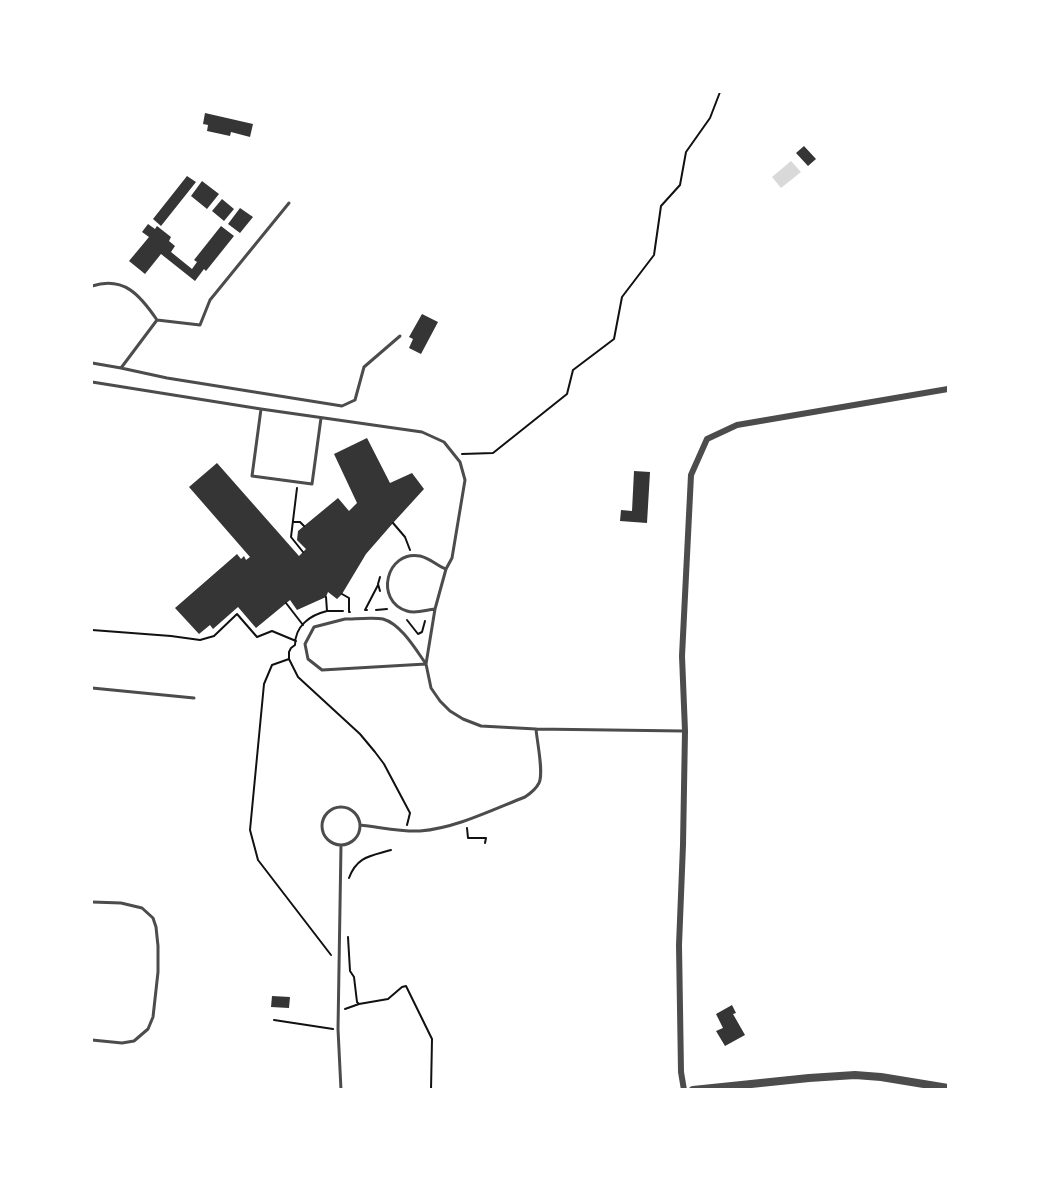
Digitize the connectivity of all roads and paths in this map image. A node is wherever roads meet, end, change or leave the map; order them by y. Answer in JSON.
{"nodes":[{"id":1,"x":720,"y":92,"type":"edge"},
{"id":2,"x":289,"y":203,"type":"dead end"},
{"id":3,"x":92,"y":286,"type":"edge"},
{"id":4,"x":157,"y":320,"type":"junction"},
{"id":5,"x":400,"y":336,"type":"dead end"},
{"id":6,"x":92,"y":363,"type":"edge"},
{"id":7,"x":121,"y":368,"type":"junction"},
{"id":8,"x":92,"y":382,"type":"edge"},
{"id":9,"x":948,"y":389,"type":"edge"},
{"id":10,"x":261,"y":409,"type":"junction"},
{"id":11,"x":321,"y":418,"type":"junction"},
{"id":12,"x":453,"y":454,"type":"junction"},
{"id":13,"x":298,"y":482,"type":"junction"},
{"id":14,"x":292,"y":522,"type":"junction"},
{"id":15,"x":393,"y":523,"type":"dead end"},
{"id":16,"x":304,"y":526,"type":"dead end"},
{"id":17,"x":411,"y":550,"type":"dead end"},
{"id":18,"x":303,"y":552,"type":"dead end"},
{"id":19,"x":446,"y":569,"type":"junction"},
{"id":20,"x":381,"y":576,"type":"dead end"},
{"id":21,"x":378,"y":585,"type":"junction"},
{"id":22,"x":380,"y":591,"type":"dead end"},
{"id":23,"x":342,"y":594,"type":"dead end"},
{"id":24,"x":326,"y":597,"type":"dead end"},
{"id":25,"x":286,"y":603,"type":"dead end"},
{"id":26,"x":387,"y":609,"type":"dead end"},
{"id":27,"x":435,"y":609,"type":"junction"},
{"id":28,"x":365,"y":610,"type":"junction"},
{"id":29,"x":327,"y":611,"type":"junction"},
{"id":30,"x":349,"y":612,"type":"junction"},
{"id":31,"x":423,"y":618,"type":"dead end"},
{"id":32,"x":413,"y":619,"type":"dead end"},
{"id":33,"x":303,"y":625,"type":"junction"},
{"id":34,"x":92,"y":630,"type":"edge"},
{"id":35,"x":295,"y":641,"type":"junction"},
{"id":36,"x":304,"y":644,"type":"junction"},
{"id":37,"x":290,"y":659,"type":"junction"},
{"id":38,"x":426,"y":664,"type":"junction"},
{"id":39,"x":92,"y":688,"type":"edge"},
{"id":40,"x":194,"y":698,"type":"dead end"},
{"id":41,"x":536,"y":729,"type":"junction"},
{"id":42,"x":685,"y":731,"type":"junction"},
{"id":43,"x":360,"y":825,"type":"junction"},
{"id":44,"x":406,"y":831,"type":"junction"},
{"id":45,"x":468,"y":838,"type":"dead end"},
{"id":46,"x":485,"y":843,"type":"dead end"},
{"id":47,"x":341,"y":845,"type":"junction"},
{"id":48,"x":392,"y":850,"type":"dead end"},
{"id":49,"x":348,"y":882,"type":"dead end"},
{"id":50,"x":92,"y":902,"type":"edge"},
{"id":51,"x":348,"y":933,"type":"dead end"},
{"id":52,"x":340,"y":965,"type":"junction"},
{"id":53,"x":350,"y":971,"type":"junction"},
{"id":54,"x":412,"y":983,"type":"dead end"},
{"id":55,"x":406,"y":986,"type":"junction"},
{"id":56,"x":359,"y":1004,"type":"junction"},
{"id":57,"x":339,"y":1011,"type":"junction"},
{"id":58,"x":274,"y":1020,"type":"dead end"},
{"id":59,"x":338,"y":1029,"type":"junction"},
{"id":60,"x":92,"y":1040,"type":"edge"},
{"id":61,"x":948,"y":1088,"type":"edge"},
{"id":62,"x":340,"y":1089,"type":"edge"},
{"id":63,"x":431,"y":1089,"type":"edge"},
{"id":64,"x":684,"y":1089,"type":"edge"},
{"id":65,"x":693,"y":1089,"type":"edge"}],
"edges":[{"from":1,"to":12,"type":"path"},
{"from":2,"to":4,"type":"lane"},
{"from":3,"to":4,"type":"lane"},
{"from":4,"to":7,"type":"lane"},
{"from":5,"to":7,"type":"lane"},
{"from":6,"to":7,"type":"lane"},
{"from":8,"to":10,"type":"lane"},
{"from":9,"to":42,"type":"street"},
{"from":10,"to":11,"type":"lane"},
{"from":10,"to":13,"type":"lane"},
{"from":11,"to":12,"type":"lane"},
{"from":11,"to":13,"type":"lane"},
{"from":12,"to":19,"type":"lane"},
{"from":13,"to":14,"type":"path"},
{"from":14,"to":16,"type":"path"},
{"from":14,"to":18,"type":"path"},
{"from":15,"to":17,"type":"path"},
{"from":19,"to":27,"type":"lane"},
{"from":19,"to":27,"type":"lane"},
{"from":20,"to":21,"type":"path"},
{"from":21,"to":22,"type":"path"},
{"from":21,"to":28,"type":"path"},
{"from":23,"to":30,"type":"path"},
{"from":24,"to":29,"type":"path"},
{"from":25,"to":33,"type":"path"},
{"from":26,"to":28,"type":"path"},
{"from":27,"to":38,"type":"lane"},
{"from":28,"to":30,"type":"path"},
{"from":29,"to":30,"type":"path"},
{"from":29,"to":33,"type":"path"},
{"from":31,"to":32,"type":"path"},
{"from":33,"to":35,"type":"path"},
{"from":34,"to":35,"type":"path"},
{"from":35,"to":36,"type":"path"},
{"from":35,"to":37,"type":"path"},
{"from":36,"to":38,"type":"lane"},
{"from":36,"to":38,"type":"lane"},
{"from":37,"to":44,"type":"path"},
{"from":37,"to":52,"type":"path"},
{"from":38,"to":41,"type":"lane"},
{"from":39,"to":40,"type":"lane"},
{"from":41,"to":42,"type":"lane"},
{"from":41,"to":44,"type":"lane"},
{"from":42,"to":64,"type":"street"},
{"from":43,"to":44,"type":"lane"},
{"from":43,"to":47,"type":"lane"},
{"from":43,"to":47,"type":"lane"},
{"from":45,"to":46,"type":"path"},
{"from":47,"to":52,"type":"lane"},
{"from":48,"to":49,"type":"path"},
{"from":50,"to":60,"type":"lane"},
{"from":51,"to":53,"type":"path"},
{"from":52,"to":53,"type":"path"},
{"from":52,"to":57,"type":"lane"},
{"from":53,"to":56,"type":"path"},
{"from":54,"to":55,"type":"path"},
{"from":55,"to":56,"type":"path"},
{"from":55,"to":63,"type":"path"},
{"from":56,"to":57,"type":"path"},
{"from":57,"to":59,"type":"lane"},
{"from":58,"to":59,"type":"path"},
{"from":59,"to":62,"type":"lane"},
{"from":61,"to":65,"type":"street"}]}
